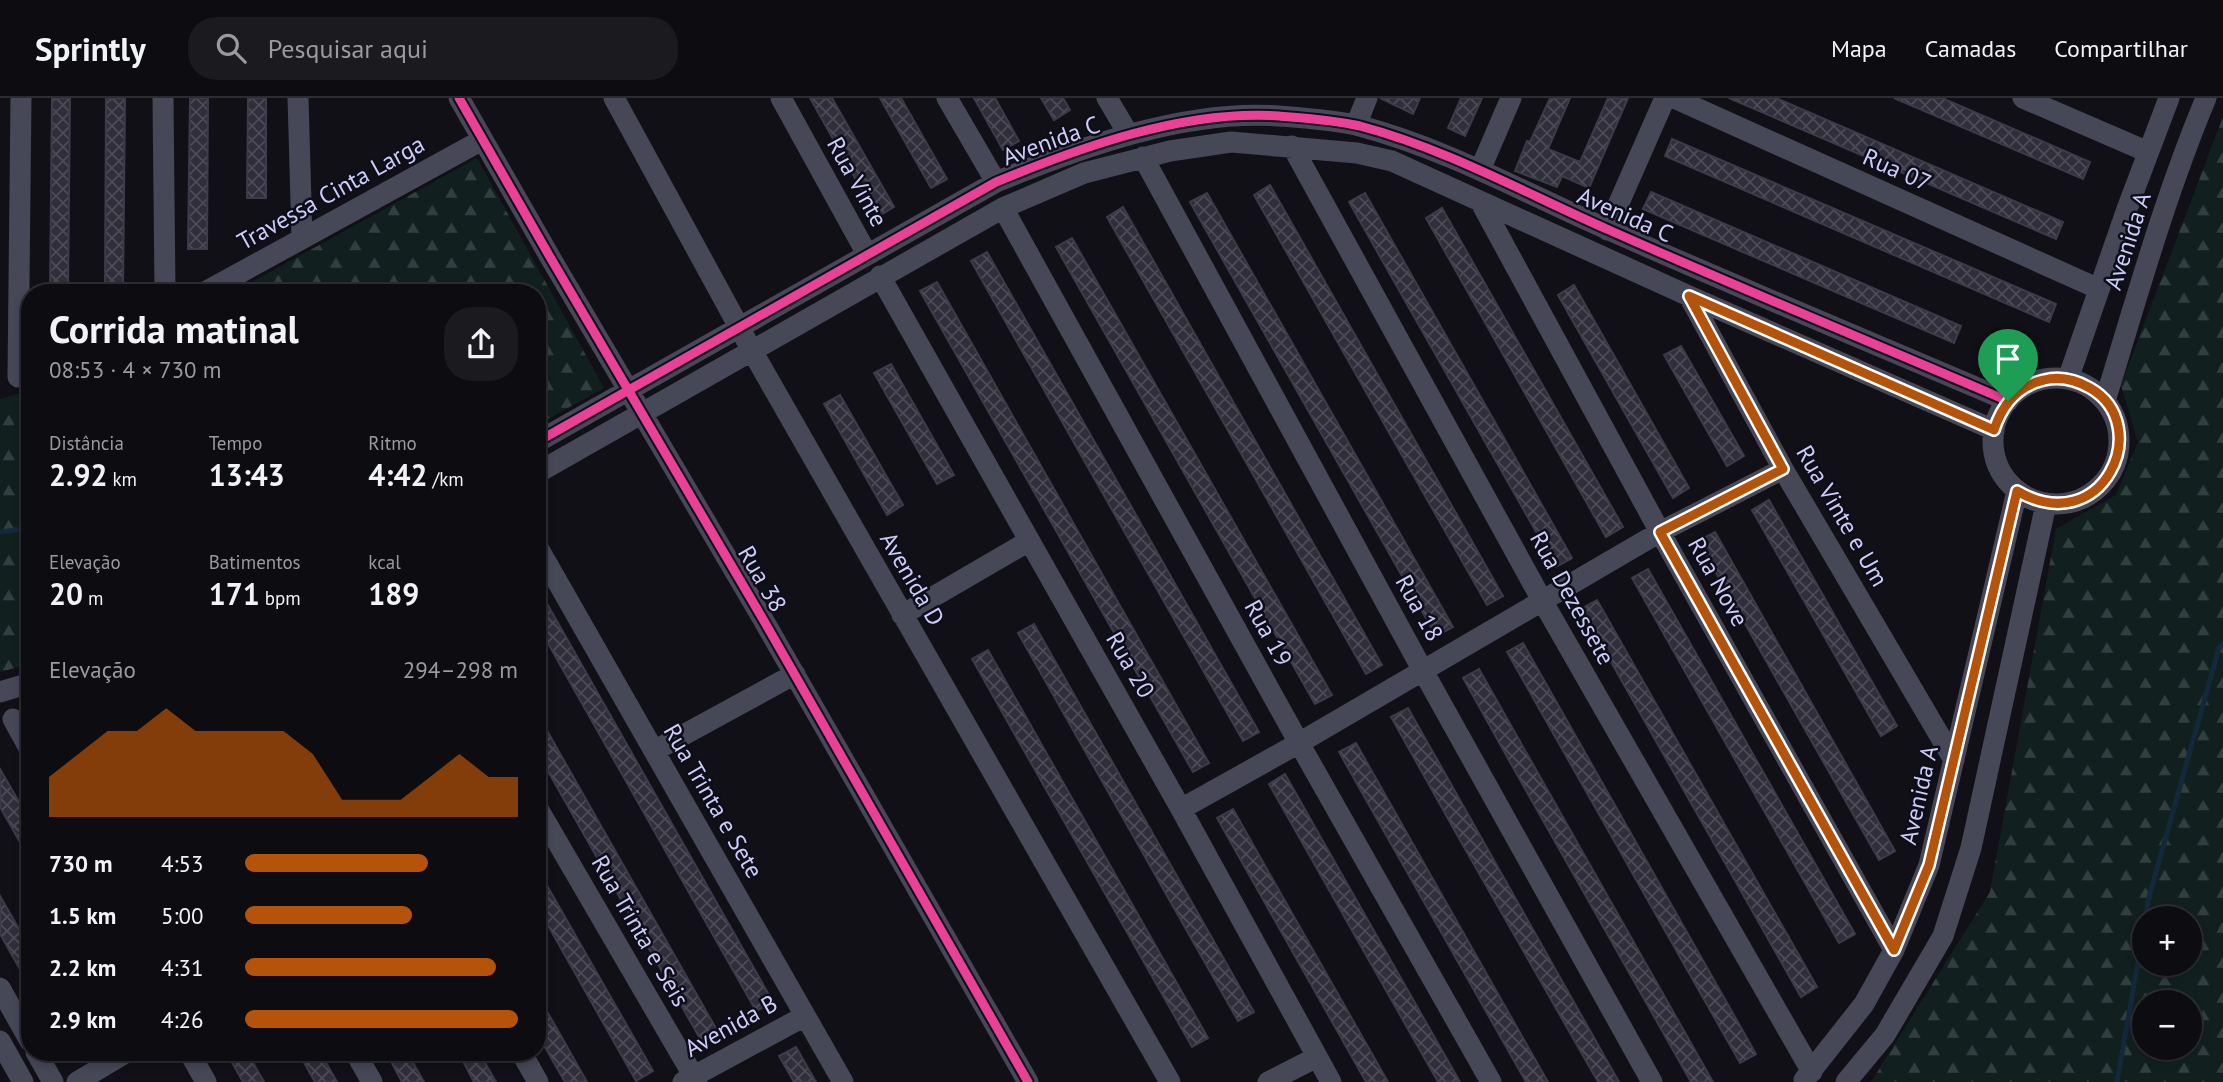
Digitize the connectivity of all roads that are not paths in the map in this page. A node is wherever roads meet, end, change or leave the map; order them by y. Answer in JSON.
{"nodes":[{"id":1,"x":21,"y":98,"type":"edge"},
{"id":2,"x":163,"y":98,"type":"edge"},
{"id":3,"x":298,"y":98,"type":"edge"},
{"id":4,"x":459,"y":98,"type":"edge"},
{"id":5,"x":614,"y":98,"type":"edge"},
{"id":6,"x":781,"y":98,"type":"edge"},
{"id":7,"x":947,"y":98,"type":"edge"},
{"id":8,"x":1107,"y":98,"type":"edge"},
{"id":9,"x":1367,"y":98,"type":"edge"},
{"id":10,"x":1511,"y":98,"type":"edge"},
{"id":11,"x":1665,"y":98,"type":"edge"},
{"id":12,"x":1674,"y":98,"type":"edge"},
{"id":13,"x":2023,"y":98,"type":"edge"},
{"id":14,"x":2169,"y":98,"type":"edge"},
{"id":15,"x":2206,"y":98,"type":"edge"},
{"id":16,"x":1272,"y":107,"type":"edge"},
{"id":17,"x":1356,"y":125,"type":"junction"},
{"id":18,"x":1129,"y":135,"type":"junction"},
{"id":19,"x":482,"y":140,"type":"junction"},
{"id":20,"x":1292,"y":146,"type":"junction"},
{"id":21,"x":2148,"y":152,"type":"junction"},
{"id":22,"x":1143,"y":157,"type":"junction"},
{"id":23,"x":1480,"y":170,"type":"junction"},
{"id":24,"x":996,"y":181,"type":"junction"},
{"id":25,"x":1480,"y":201,"type":"junction"},
{"id":26,"x":1003,"y":208,"type":"junction"},
{"id":27,"x":1608,"y":230,"type":"junction"},
{"id":28,"x":302,"y":238,"type":"junction"},
{"id":29,"x":867,"y":254,"type":"junction"},
{"id":30,"x":880,"y":276,"type":"junction"},
{"id":31,"x":165,"y":284,"type":"edge"},
{"id":32,"x":219,"y":284,"type":"edge"},
{"id":33,"x":2099,"y":289,"type":"junction"},
{"id":34,"x":1689,"y":296,"type":"junction"},
{"id":35,"x":740,"y":326,"type":"junction"},
{"id":36,"x":751,"y":349,"type":"junction"},
{"id":37,"x":16,"y":378,"type":"edge"},
{"id":38,"x":2068,"y":379,"type":"junction"},
{"id":39,"x":630,"y":390,"type":"junction"},
{"id":40,"x":2008,"y":401,"type":"junction"},
{"id":41,"x":2105,"y":401,"type":"junction"},
{"id":42,"x":643,"y":414,"type":"junction"},
{"id":43,"x":1994,"y":430,"type":"junction"},
{"id":44,"x":546,"y":437,"type":"edge"},
{"id":45,"x":546,"y":468,"type":"edge"},
{"id":46,"x":1783,"y":469,"type":"junction"},
{"id":47,"x":2017,"y":491,"type":"junction"},
{"id":48,"x":2046,"y":504,"type":"junction"},
{"id":49,"x":1660,"y":532,"type":"junction"},
{"id":50,"x":1029,"y":541,"type":"junction"},
{"id":51,"x":546,"y":562,"type":"edge"},
{"id":52,"x":1543,"y":602,"type":"junction"},
{"id":53,"x":902,"y":615,"type":"junction"},
{"id":54,"x":1422,"y":669,"type":"junction"},
{"id":55,"x":795,"y":674,"type":"junction"},
{"id":56,"x":21,"y":686,"type":"edge"},
{"id":57,"x":0,"y":692,"type":"edge"},
{"id":58,"x":1299,"y":743,"type":"junction"},
{"id":59,"x":654,"y":751,"type":"junction"},
{"id":60,"x":1954,"y":760,"type":"junction"},
{"id":61,"x":1181,"y":809,"type":"junction"},
{"id":62,"x":546,"y":823,"type":"edge"},
{"id":63,"x":1894,"y":950,"type":"junction"},
{"id":64,"x":0,"y":988,"type":"edge"},
{"id":65,"x":805,"y":1016,"type":"junction"},
{"id":66,"x":21,"y":1025,"type":"edge"},
{"id":67,"x":0,"y":1041,"type":"edge"},
{"id":68,"x":1317,"y":1057,"type":"junction"},
{"id":69,"x":41,"y":1061,"type":"edge"},
{"id":70,"x":112,"y":1061,"type":"edge"},
{"id":71,"x":194,"y":1061,"type":"edge"},
{"id":72,"x":360,"y":1061,"type":"edge"},
{"id":73,"x":526,"y":1061,"type":"edge"},
{"id":74,"x":1807,"y":1077,"type":"edge"},
{"id":75,"x":692,"y":1080,"type":"edge"},
{"id":76,"x":23,"y":1082,"type":"edge"},
{"id":77,"x":53,"y":1082,"type":"edge"},
{"id":78,"x":77,"y":1082,"type":"edge"},
{"id":79,"x":206,"y":1082,"type":"edge"},
{"id":80,"x":372,"y":1082,"type":"edge"},
{"id":81,"x":538,"y":1082,"type":"edge"},
{"id":82,"x":843,"y":1082,"type":"edge"},
{"id":83,"x":1028,"y":1082,"type":"edge"},
{"id":84,"x":1170,"y":1082,"type":"edge"},
{"id":85,"x":1268,"y":1082,"type":"edge"},
{"id":86,"x":1331,"y":1082,"type":"edge"},
{"id":87,"x":1491,"y":1082,"type":"edge"},
{"id":88,"x":1652,"y":1082,"type":"edge"},
{"id":89,"x":1846,"y":1082,"type":"edge"}],
"edges":[{"from":1,"to":37,"type":"street"},
{"from":2,"to":31,"type":"street"},
{"from":3,"to":28,"type":"street"},
{"from":4,"to":19,"type":"street","name":"Rua 38"},
{"from":5,"to":35,"type":"street","name":"Avenida D"},
{"from":6,"to":29,"type":"street","name":"Rua Vinte"},
{"from":7,"to":24,"type":"street"},
{"from":8,"to":18,"type":"street"},
{"from":9,"to":17,"type":"street"},
{"from":10,"to":23,"type":"street"},
{"from":11,"to":27,"type":"street"},
{"from":12,"to":33,"type":"street","name":"Rua 07"},
{"from":13,"to":21,"type":"street"},
{"from":14,"to":21,"type":"street","name":"Avenida A"},
{"from":15,"to":41,"type":"street","name":"Avenida A"},
{"from":16,"to":17,"type":"street","name":"Avenida C"},
{"from":16,"to":18,"type":"street","name":"Avenida C"},
{"from":17,"to":23,"type":"street","name":"Avenida C"},
{"from":18,"to":24,"type":"street","name":"Avenida C"},
{"from":19,"to":28,"type":"street","name":"Travessa Cinta Larga"},
{"from":19,"to":39,"type":"street","name":"Rua 38"},
{"from":20,"to":22,"type":"street","name":"Avenida C"},
{"from":20,"to":25,"type":"street","name":"Avenida C"},
{"from":20,"to":52,"type":"street","name":"Rua Dezessete"},
{"from":21,"to":33,"type":"street","name":"Avenida A"},
{"from":22,"to":26,"type":"street","name":"Avenida C"},
{"from":22,"to":54,"type":"street","name":"Rua 18"},
{"from":23,"to":27,"type":"street","name":"Avenida C"},
{"from":24,"to":29,"type":"street","name":"Avenida C"},
{"from":25,"to":34,"type":"street","name":"Avenida C"},
{"from":25,"to":49,"type":"street","name":"Rua Nove"},
{"from":26,"to":30,"type":"street","name":"Avenida C"},
{"from":26,"to":58,"type":"street","name":"Rua 19"},
{"from":27,"to":40,"type":"street","name":"Avenida C"},
{"from":28,"to":32,"type":"street","name":"Travessa Cinta Larga"},
{"from":29,"to":35,"type":"street","name":"Avenida C"},
{"from":30,"to":36,"type":"street","name":"Avenida C"},
{"from":30,"to":50,"type":"street","name":"Rua 20"},
{"from":33,"to":38,"type":"street","name":"Avenida A"},
{"from":34,"to":43,"type":"street","name":"Avenida C"},
{"from":34,"to":46,"type":"street","name":"Rua Vinte e Um"},
{"from":35,"to":36,"type":"street","name":"Avenida D"},
{"from":35,"to":39,"type":"street","name":"Avenida C"},
{"from":36,"to":42,"type":"street","name":"Avenida C"},
{"from":36,"to":53,"type":"street","name":"Avenida D"},
{"from":38,"to":40,"type":"street"},
{"from":38,"to":41,"type":"street"},
{"from":39,"to":42,"type":"street","name":"Rua 38"},
{"from":39,"to":44,"type":"street","name":"Avenida C"},
{"from":40,"to":43,"type":"street"},
{"from":41,"to":48,"type":"street"},
{"from":42,"to":45,"type":"street","name":"Avenida C"},
{"from":42,"to":55,"type":"street","name":"Rua 38"},
{"from":43,"to":47,"type":"street"},
{"from":46,"to":49,"type":"street"},
{"from":46,"to":60,"type":"street","name":"Rua Vinte e Um"},
{"from":47,"to":48,"type":"street"},
{"from":47,"to":60,"type":"street","name":"Avenida A"},
{"from":48,"to":89,"type":"street"},
{"from":49,"to":52,"type":"street"},
{"from":49,"to":63,"type":"street","name":"Rua Nove"},
{"from":50,"to":53,"type":"street"},
{"from":50,"to":61,"type":"street","name":"Rua 20"},
{"from":51,"to":59,"type":"street","name":"Rua Trinta e Sete"},
{"from":52,"to":54,"type":"street"},
{"from":52,"to":74,"type":"street","name":"Rua Dezessete"},
{"from":53,"to":84,"type":"street","name":"Avenida D"},
{"from":54,"to":58,"type":"street"},
{"from":54,"to":88,"type":"street","name":"Rua 18"},
{"from":55,"to":59,"type":"street"},
{"from":55,"to":83,"type":"street","name":"Rua 38"},
{"from":56,"to":57,"type":"street"},
{"from":58,"to":61,"type":"street"},
{"from":58,"to":87,"type":"street","name":"Rua 19"},
{"from":59,"to":65,"type":"street","name":"Rua Trinta e Sete"},
{"from":60,"to":63,"type":"street","name":"Avenida A"},
{"from":61,"to":68,"type":"street","name":"Rua 20"},
{"from":62,"to":75,"type":"street","name":"Rua Trinta e Seis"},
{"from":63,"to":74,"type":"street","name":"Avenida A"},
{"from":64,"to":66,"type":"street"},
{"from":65,"to":75,"type":"street","name":"Avenida B"},
{"from":65,"to":82,"type":"street","name":"Rua Trinta e Sete"},
{"from":67,"to":76,"type":"street"},
{"from":68,"to":85,"type":"street"},
{"from":68,"to":86,"type":"street","name":"Rua 20"},
{"from":69,"to":77,"type":"street"},
{"from":70,"to":78,"type":"street"},
{"from":71,"to":79,"type":"street"},
{"from":72,"to":80,"type":"street"},
{"from":73,"to":81,"type":"street"}]}
